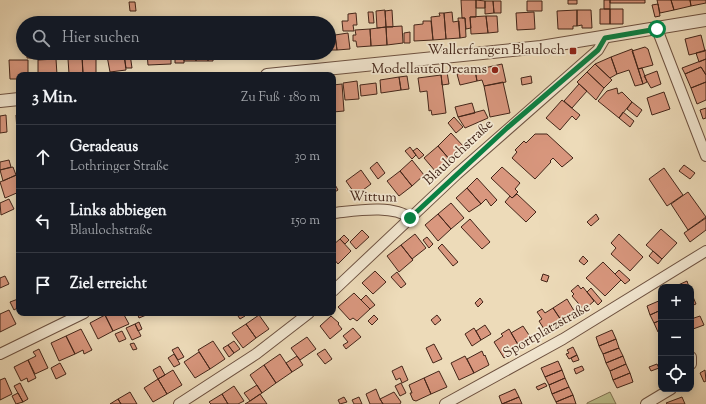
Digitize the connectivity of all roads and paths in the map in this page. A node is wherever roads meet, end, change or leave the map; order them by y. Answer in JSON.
{"nodes":[{"id":1,"x":706,"y":20,"type":"edge"},
{"id":2,"x":657,"y":29,"type":"junction"},
{"id":3,"x":605,"y":38,"type":"junction"},
{"id":4,"x":298,"y":72,"type":"edge"},
{"id":5,"x":16,"y":99,"type":"edge"},
{"id":6,"x":0,"y":100,"type":"edge"},
{"id":7,"x":706,"y":156,"type":"edge"},
{"id":8,"x":336,"y":213,"type":"edge"},
{"id":9,"x":410,"y":218,"type":"junction"},
{"id":10,"x":706,"y":251,"type":"edge"},
{"id":11,"x":663,"y":283,"type":"edge"},
{"id":12,"x":336,"y":288,"type":"edge"},
{"id":13,"x":78,"y":316,"type":"edge"},
{"id":14,"x":305,"y":316,"type":"edge"},
{"id":15,"x":0,"y":354,"type":"edge"},
{"id":16,"x":666,"y":392,"type":"edge"},
{"id":17,"x":179,"y":404,"type":"edge"},
{"id":18,"x":444,"y":404,"type":"edge"},
{"id":19,"x":646,"y":404,"type":"edge"}],
"edges":[{"from":1,"to":2,"type":"street"},
{"from":2,"to":3,"type":"street"},
{"from":2,"to":7,"type":"street"},
{"from":3,"to":4,"type":"street"},
{"from":3,"to":9,"type":"street","name":"Blaulochstraße"},
{"from":5,"to":6,"type":"street"},
{"from":8,"to":9,"type":"street","name":"Wittum"},
{"from":9,"to":12,"type":"street","name":"Blaulochstraße"},
{"from":10,"to":11,"type":"street","name":"Sportplatzstraße"},
{"from":11,"to":18,"type":"street","name":"Sportplatzstraße"},
{"from":13,"to":15,"type":"street"},
{"from":14,"to":17,"type":"street"},
{"from":16,"to":19,"type":"street"}]}
